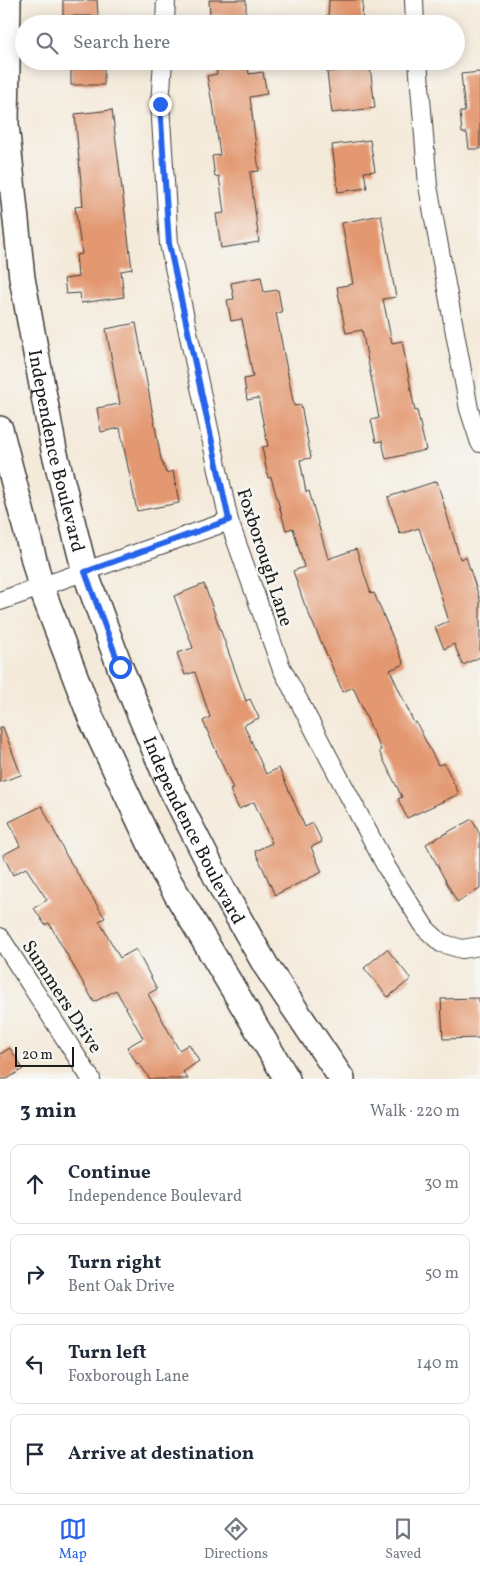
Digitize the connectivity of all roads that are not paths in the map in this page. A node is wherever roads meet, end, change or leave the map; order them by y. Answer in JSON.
{"nodes":[{"id":1,"x":8,"y":0,"type":"edge"},
{"id":2,"x":166,"y":0,"type":"edge"},
{"id":3,"x":414,"y":0,"type":"edge"},
{"id":4,"x":165,"y":15,"type":"edge"},
{"id":5,"x":415,"y":15,"type":"edge"},
{"id":6,"x":162,"y":70,"type":"edge"},
{"id":7,"x":419,"y":70,"type":"edge"},
{"id":8,"x":3,"y":124,"type":"edge"},
{"id":9,"x":0,"y":429,"type":"edge"},
{"id":10,"x":480,"y":443,"type":"edge"},
{"id":11,"x":229,"y":520,"type":"junction"},
{"id":12,"x":85,"y":572,"type":"junction"},
{"id":13,"x":41,"y":587,"type":"junction"},
{"id":14,"x":0,"y":601,"type":"edge"},
{"id":15,"x":0,"y":937,"type":"edge"},
{"id":16,"x":480,"y":946,"type":"edge"},
{"id":17,"x":91,"y":1079,"type":"edge"},
{"id":18,"x":287,"y":1079,"type":"edge"},
{"id":19,"x":342,"y":1079,"type":"edge"}],
"edges":[{"from":1,"to":8,"type":"main road","name":"Independence Boulevard"},
{"from":2,"to":4,"type":"street"},
{"from":3,"to":5,"type":"street"},
{"from":6,"to":11,"type":"street","name":"Foxborough Lane"},
{"from":7,"to":10,"type":"street"},
{"from":8,"to":12,"type":"main road","name":"Independence Boulevard"},
{"from":9,"to":13,"type":"main road"},
{"from":11,"to":12,"type":"street"},
{"from":11,"to":16,"type":"street","name":"Foxborough Lane"},
{"from":12,"to":13,"type":"street"},
{"from":12,"to":19,"type":"main road","name":"Independence Boulevard"},
{"from":13,"to":14,"type":"street"},
{"from":13,"to":18,"type":"main road"},
{"from":15,"to":17,"type":"street","name":"Summers Drive"}]}
